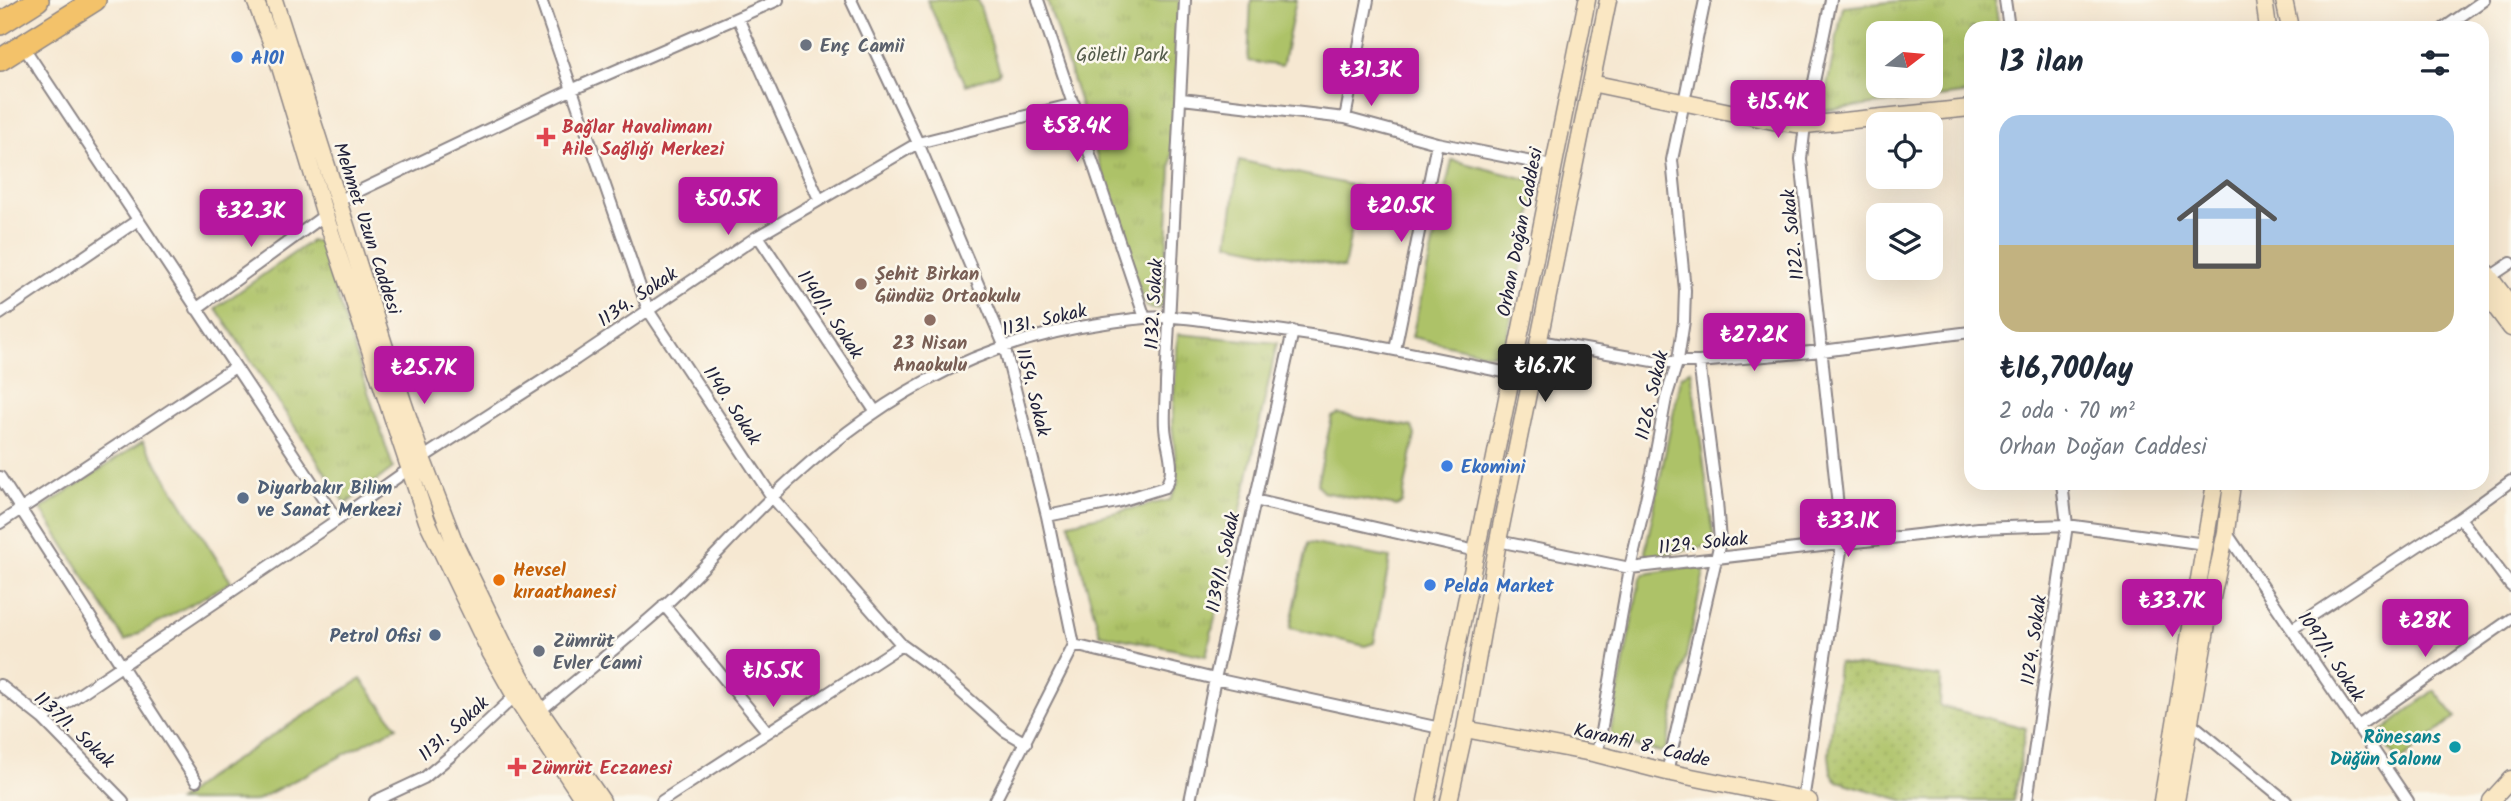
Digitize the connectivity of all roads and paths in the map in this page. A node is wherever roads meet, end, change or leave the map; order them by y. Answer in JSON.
{"nodes":[{"id":1,"x":38,"y":0,"type":"edge"},
{"id":2,"x":95,"y":0,"type":"edge"},
{"id":3,"x":255,"y":0,"type":"edge"},
{"id":4,"x":274,"y":0,"type":"edge"},
{"id":5,"x":541,"y":0,"type":"edge"},
{"id":6,"x":778,"y":0,"type":"edge"},
{"id":7,"x":851,"y":0,"type":"edge"},
{"id":8,"x":1038,"y":0,"type":"edge"},
{"id":9,"x":1185,"y":0,"type":"edge"},
{"id":10,"x":1368,"y":0,"type":"edge"},
{"id":11,"x":1587,"y":0,"type":"edge"},
{"id":12,"x":1608,"y":0,"type":"edge"},
{"id":13,"x":1705,"y":0,"type":"edge"},
{"id":14,"x":1831,"y":0,"type":"edge"},
{"id":15,"x":2006,"y":0,"type":"edge"},
{"id":16,"x":2264,"y":0,"type":"edge"},
{"id":17,"x":2284,"y":0,"type":"edge"},
{"id":18,"x":2484,"y":0,"type":"edge"},
{"id":19,"x":10,"y":12,"type":"edge"},
{"id":20,"x":738,"y":18,"type":"junction"},
{"id":21,"x":2008,"y":21,"type":"edge"},
{"id":22,"x":2267,"y":21,"type":"edge"},
{"id":23,"x":2288,"y":21,"type":"edge"},
{"id":24,"x":2454,"y":21,"type":"edge"},
{"id":25,"x":23,"y":46,"type":"junction"},
{"id":26,"x":0,"y":61,"type":"edge"},
{"id":27,"x":1591,"y":83,"type":"junction"},
{"id":28,"x":571,"y":90,"type":"junction"},
{"id":29,"x":1182,"y":99,"type":"junction"},
{"id":30,"x":1684,"y":103,"type":"junction"},
{"id":31,"x":1074,"y":104,"type":"junction"},
{"id":32,"x":1964,"y":109,"type":"edge"},
{"id":33,"x":1345,"y":118,"type":"junction"},
{"id":34,"x":1805,"y":125,"type":"junction"},
{"id":35,"x":918,"y":143,"type":"junction"},
{"id":36,"x":1437,"y":143,"type":"junction"},
{"id":37,"x":1552,"y":166,"type":"junction"},
{"id":38,"x":819,"y":199,"type":"junction"},
{"id":39,"x":338,"y":201,"type":"junction"},
{"id":40,"x":325,"y":215,"type":"junction"},
{"id":41,"x":138,"y":220,"type":"junction"},
{"id":42,"x":758,"y":236,"type":"junction"},
{"id":43,"x":2511,"y":263,"type":"edge"},
{"id":44,"x":2489,"y":275,"type":"edge"},
{"id":45,"x":2489,"y":283,"type":"edge"},
{"id":46,"x":2489,"y":287,"type":"edge"},
{"id":47,"x":2511,"y":306,"type":"edge"},
{"id":48,"x":197,"y":309,"type":"junction"},
{"id":49,"x":649,"y":310,"type":"junction"},
{"id":50,"x":0,"y":314,"type":"edge"},
{"id":51,"x":1170,"y":317,"type":"junction"},
{"id":52,"x":1145,"y":318,"type":"junction"},
{"id":53,"x":2511,"y":328,"type":"edge"},
{"id":54,"x":1293,"y":331,"type":"junction"},
{"id":55,"x":1964,"y":333,"type":"edge"},
{"id":56,"x":1539,"y":341,"type":"junction"},
{"id":57,"x":1004,"y":345,"type":"junction"},
{"id":58,"x":1395,"y":351,"type":"junction"},
{"id":59,"x":1822,"y":351,"type":"junction"},
{"id":60,"x":1678,"y":360,"type":"junction"},
{"id":61,"x":1699,"y":362,"type":"junction"},
{"id":62,"x":235,"y":367,"type":"junction"},
{"id":63,"x":1513,"y":374,"type":"junction"},
{"id":64,"x":875,"y":411,"type":"junction"},
{"id":65,"x":422,"y":458,"type":"junction"},
{"id":66,"x":408,"y":469,"type":"junction"},
{"id":67,"x":0,"y":477,"type":"edge"},
{"id":68,"x":2511,"y":481,"type":"edge"},
{"id":69,"x":2063,"y":490,"type":"edge"},
{"id":70,"x":2214,"y":490,"type":"edge"},
{"id":71,"x":2231,"y":490,"type":"edge"},
{"id":72,"x":772,"y":497,"type":"junction"},
{"id":73,"x":1254,"y":500,"type":"junction"},
{"id":74,"x":21,"y":510,"type":"junction"},
{"id":75,"x":1046,"y":516,"type":"junction"},
{"id":76,"x":2460,"y":518,"type":"junction"},
{"id":77,"x":337,"y":520,"type":"junction"},
{"id":78,"x":0,"y":523,"type":"edge"},
{"id":79,"x":2067,"y":525,"type":"junction"},
{"id":80,"x":2226,"y":531,"type":"junction"},
{"id":81,"x":1498,"y":541,"type":"junction"},
{"id":82,"x":1842,"y":544,"type":"junction"},
{"id":83,"x":2205,"y":544,"type":"junction"},
{"id":84,"x":1476,"y":551,"type":"junction"},
{"id":85,"x":1716,"y":559,"type":"junction"},
{"id":86,"x":1630,"y":568,"type":"junction"},
{"id":87,"x":2511,"y":586,"type":"edge"},
{"id":88,"x":664,"y":606,"type":"junction"},
{"id":89,"x":2511,"y":619,"type":"edge"},
{"id":90,"x":2292,"y":629,"type":"junction"},
{"id":91,"x":902,"y":645,"type":"junction"},
{"id":92,"x":1074,"y":645,"type":"junction"},
{"id":93,"x":121,"y":664,"type":"junction"},
{"id":94,"x":1215,"y":679,"type":"junction"},
{"id":95,"x":0,"y":685,"type":"edge"},
{"id":96,"x":515,"y":696,"type":"junction"},
{"id":97,"x":540,"y":711,"type":"junction"},
{"id":98,"x":43,"y":719,"type":"junction"},
{"id":99,"x":2191,"y":723,"type":"junction"},
{"id":100,"x":2358,"y":726,"type":"junction"},
{"id":101,"x":1440,"y":728,"type":"junction"},
{"id":102,"x":1465,"y":729,"type":"junction"},
{"id":103,"x":767,"y":731,"type":"junction"},
{"id":104,"x":1026,"y":743,"type":"junction"},
{"id":105,"x":1597,"y":754,"type":"junction"},
{"id":106,"x":1667,"y":772,"type":"junction"},
{"id":107,"x":2511,"y":779,"type":"edge"},
{"id":108,"x":196,"y":781,"type":"dead end"},
{"id":109,"x":123,"y":801,"type":"edge"},
{"id":110,"x":375,"y":801,"type":"edge"},
{"id":111,"x":584,"y":801,"type":"edge"},
{"id":112,"x":602,"y":801,"type":"edge"},
{"id":113,"x":662,"y":801,"type":"edge"},
{"id":114,"x":995,"y":801,"type":"edge"},
{"id":115,"x":1190,"y":801,"type":"edge"},
{"id":116,"x":1426,"y":801,"type":"edge"},
{"id":117,"x":1449,"y":801,"type":"edge"},
{"id":118,"x":1805,"y":801,"type":"edge"},
{"id":119,"x":2027,"y":801,"type":"edge"},
{"id":120,"x":2162,"y":801,"type":"edge"},
{"id":121,"x":2176,"y":801,"type":"edge"},
{"id":122,"x":2286,"y":801,"type":"edge"},
{"id":123,"x":2408,"y":801,"type":"edge"},
{"id":124,"x":2491,"y":801,"type":"edge"}],
"edges":[{"from":1,"to":19,"type":"highway"},
{"from":2,"to":25,"type":"highway"},
{"from":3,"to":40,"type":"main road"},
{"from":4,"to":39,"type":"main road","name":"Mehmet Uzun Caddesi"},
{"from":5,"to":28,"type":"street","name":"1140. Sokak"},
{"from":6,"to":20,"type":"street"},
{"from":7,"to":35,"type":"street","name":"1154. Sokak"},
{"from":8,"to":31,"type":"street"},
{"from":9,"to":29,"type":"street","name":"1132. Sokak"},
{"from":10,"to":33,"type":"street"},
{"from":11,"to":37,"type":"main road","name":"Orhan Doğan Caddesi"},
{"from":12,"to":27,"type":"main road"},
{"from":13,"to":30,"type":"street","name":"1126. Sokak"},
{"from":14,"to":34,"type":"street","name":"1122. Sokak"},
{"from":15,"to":21,"type":"street"},
{"from":16,"to":22,"type":"main road"},
{"from":17,"to":23,"type":"main road"},
{"from":18,"to":24,"type":"street"},
{"from":20,"to":28,"type":"street"},
{"from":20,"to":38,"type":"street"},
{"from":25,"to":26,"type":"highway"},
{"from":25,"to":41,"type":"street"},
{"from":27,"to":30,"type":"main road"},
{"from":27,"to":56,"type":"main road"},
{"from":28,"to":39,"type":"street"},
{"from":28,"to":49,"type":"street","name":"1140. Sokak"},
{"from":29,"to":33,"type":"street"},
{"from":29,"to":51,"type":"street","name":"1132. Sokak"},
{"from":30,"to":34,"type":"main road"},
{"from":30,"to":60,"type":"street","name":"1126. Sokak"},
{"from":31,"to":35,"type":"street","name":"1134. Sokak"},
{"from":31,"to":52,"type":"street"},
{"from":32,"to":34,"type":"main road"},
{"from":33,"to":36,"type":"street"},
{"from":34,"to":59,"type":"street","name":"1122. Sokak"},
{"from":35,"to":38,"type":"street","name":"1134. Sokak"},
{"from":35,"to":57,"type":"street","name":"1154. Sokak"},
{"from":36,"to":37,"type":"street"},
{"from":36,"to":58,"type":"street"},
{"from":37,"to":63,"type":"main road","name":"Orhan Doğan Caddesi"},
{"from":38,"to":42,"type":"street","name":"1134. Sokak"},
{"from":39,"to":65,"type":"main road","name":"Mehmet Uzun Caddesi"},
{"from":40,"to":48,"type":"street"},
{"from":40,"to":66,"type":"main road"},
{"from":41,"to":48,"type":"street"},
{"from":41,"to":50,"type":"street"},
{"from":42,"to":49,"type":"street","name":"1134. Sokak"},
{"from":42,"to":64,"type":"street","name":"1140/1. Sokak"},
{"from":43,"to":44,"type":"street"},
{"from":45,"to":47,"type":"main road"},
{"from":46,"to":53,"type":"main road"},
{"from":48,"to":62,"type":"street"},
{"from":49,"to":65,"type":"street","name":"1134. Sokak"},
{"from":49,"to":72,"type":"street","name":"1140. Sokak"},
{"from":51,"to":52,"type":"street","name":"1131. Sokak"},
{"from":51,"to":54,"type":"street","name":"1131. Sokak"},
{"from":51,"to":75,"type":"street","name":"1132. Sokak"},
{"from":52,"to":57,"type":"street","name":"1131. Sokak"},
{"from":54,"to":58,"type":"street","name":"1131. Sokak"},
{"from":54,"to":73,"type":"street","name":"1139/1. Sokak"},
{"from":55,"to":59,"type":"street"},
{"from":56,"to":60,"type":"street"},
{"from":56,"to":81,"type":"main road"},
{"from":57,"to":64,"type":"street","name":"1131. Sokak"},
{"from":57,"to":75,"type":"street","name":"1154. Sokak"},
{"from":58,"to":63,"type":"street","name":"1131. Sokak"},
{"from":59,"to":61,"type":"street"},
{"from":59,"to":82,"type":"street","name":"1122. Sokak"},
{"from":60,"to":61,"type":"street"},
{"from":60,"to":86,"type":"street","name":"1126. Sokak"},
{"from":61,"to":85,"type":"street"},
{"from":62,"to":74,"type":"street"},
{"from":62,"to":77,"type":"street"},
{"from":63,"to":84,"type":"main road","name":"Orhan Doğan Caddesi"},
{"from":64,"to":72,"type":"street","name":"1131. Sokak"},
{"from":65,"to":97,"type":"main road","name":"Mehmet Uzun Caddesi"},
{"from":66,"to":77,"type":"street"},
{"from":66,"to":96,"type":"main road"},
{"from":67,"to":74,"type":"street"},
{"from":68,"to":76,"type":"street"},
{"from":69,"to":79,"type":"street","name":"1124. Sokak"},
{"from":70,"to":83,"type":"main road"},
{"from":71,"to":80,"type":"main road"},
{"from":72,"to":88,"type":"street","name":"1131. Sokak"},
{"from":72,"to":91,"type":"street","name":"1140. Sokak"},
{"from":73,"to":84,"type":"street"},
{"from":73,"to":94,"type":"street","name":"1139/1. Sokak"},
{"from":74,"to":78,"type":"street"},
{"from":74,"to":93,"type":"street"},
{"from":75,"to":92,"type":"street","name":"1154. Sokak"},
{"from":76,"to":87,"type":"street"},
{"from":76,"to":90,"type":"street"},
{"from":77,"to":93,"type":"street"},
{"from":79,"to":82,"type":"street","name":"1129. Sokak"},
{"from":79,"to":83,"type":"street","name":"1129. Sokak"},
{"from":79,"to":119,"type":"street","name":"1124. Sokak"},
{"from":80,"to":90,"type":"street","name":"1097/1. Sokak"},
{"from":80,"to":99,"type":"main road"},
{"from":81,"to":86,"type":"street","name":"1129. Sokak"},
{"from":81,"to":102,"type":"main road"},
{"from":82,"to":85,"type":"street","name":"1129. Sokak"},
{"from":82,"to":118,"type":"street","name":"1122. Sokak"},
{"from":83,"to":120,"type":"main road"},
{"from":84,"to":101,"type":"main road","name":"Orhan Doğan Caddesi"},
{"from":85,"to":86,"type":"street","name":"1129. Sokak"},
{"from":85,"to":106,"type":"street"},
{"from":86,"to":105,"type":"street","name":"1126. Sokak"},
{"from":88,"to":97,"type":"street","name":"1131. Sokak"},
{"from":88,"to":103,"type":"street"},
{"from":89,"to":100,"type":"street"},
{"from":90,"to":100,"type":"street","name":"1097/1. Sokak"},
{"from":91,"to":103,"type":"street"},
{"from":91,"to":104,"type":"street","name":"1140. Sokak"},
{"from":92,"to":94,"type":"street"},
{"from":92,"to":104,"type":"street"},
{"from":93,"to":98,"type":"street"},
{"from":93,"to":108,"type":"street"},
{"from":94,"to":101,"type":"street"},
{"from":94,"to":115,"type":"street","name":"1139/1. Sokak"},
{"from":95,"to":98,"type":"street","name":"1137/1. Sokak"},
{"from":96,"to":110,"type":"street","name":"1131. Sokak"},
{"from":96,"to":111,"type":"main road"},
{"from":97,"to":112,"type":"main road","name":"Mehmet Uzun Caddesi"},
{"from":98,"to":109,"type":"street","name":"1137/1. Sokak"},
{"from":99,"to":121,"type":"main road"},
{"from":99,"to":122,"type":"street"},
{"from":100,"to":123,"type":"street","name":"1097/1. Sokak"},
{"from":101,"to":116,"type":"main road","name":"Orhan Doğan Caddesi"},
{"from":102,"to":105,"type":"main road","name":"Karanfil 8. Cadde"},
{"from":102,"to":117,"type":"main road"},
{"from":103,"to":113,"type":"street"},
{"from":104,"to":114,"type":"street"},
{"from":105,"to":106,"type":"main road","name":"Karanfil 8. Cadde"},
{"from":106,"to":118,"type":"main road","name":"Karanfil 8. Cadde"},
{"from":107,"to":124,"type":"main road"}]}
